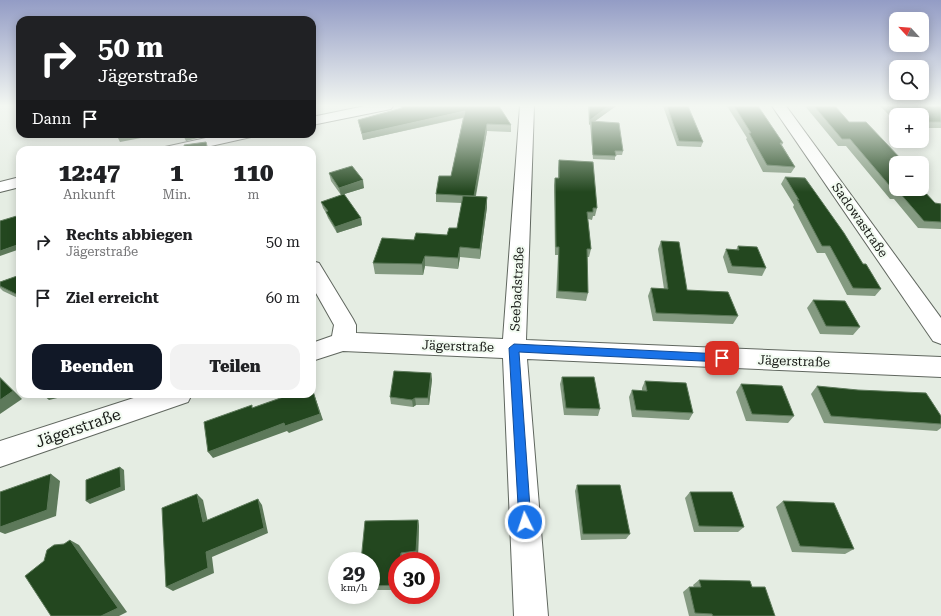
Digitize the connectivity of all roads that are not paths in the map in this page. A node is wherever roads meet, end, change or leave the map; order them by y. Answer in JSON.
{"nodes":[{"id":1,"x":525,"y":135,"type":"edge"},
{"id":2,"x":799,"y":135,"type":"edge"},
{"id":3,"x":226,"y":138,"type":"edge"},
{"id":4,"x":189,"y":146,"type":"edge"},
{"id":5,"x":16,"y":183,"type":"edge"},
{"id":6,"x":0,"y":187,"type":"edge"},
{"id":7,"x":316,"y":275,"type":"edge"},
{"id":8,"x":941,"y":335,"type":"edge"},
{"id":9,"x":343,"y":342,"type":"junction"},
{"id":10,"x":514,"y":348,"type":"junction"},
{"id":11,"x":316,"y":351,"type":"edge"},
{"id":12,"x":941,"y":367,"type":"edge"},
{"id":13,"x":167,"y":398,"type":"edge"},
{"id":14,"x":0,"y":454,"type":"edge"},
{"id":15,"x":531,"y":616,"type":"edge"}],
"edges":[{"from":1,"to":10,"type":"street","name":"Seebadstraße"},
{"from":2,"to":8,"type":"street","name":"Sadowastraße"},
{"from":3,"to":4,"type":"street"},
{"from":5,"to":6,"type":"street"},
{"from":7,"to":9,"type":"street"},
{"from":9,"to":10,"type":"street","name":"Jägerstraße"},
{"from":9,"to":11,"type":"street","name":"Jägerstraße"},
{"from":10,"to":12,"type":"street","name":"Jägerstraße"},
{"from":10,"to":15,"type":"street","name":"Seebadstraße"},
{"from":13,"to":14,"type":"street","name":"Jägerstraße"}]}
